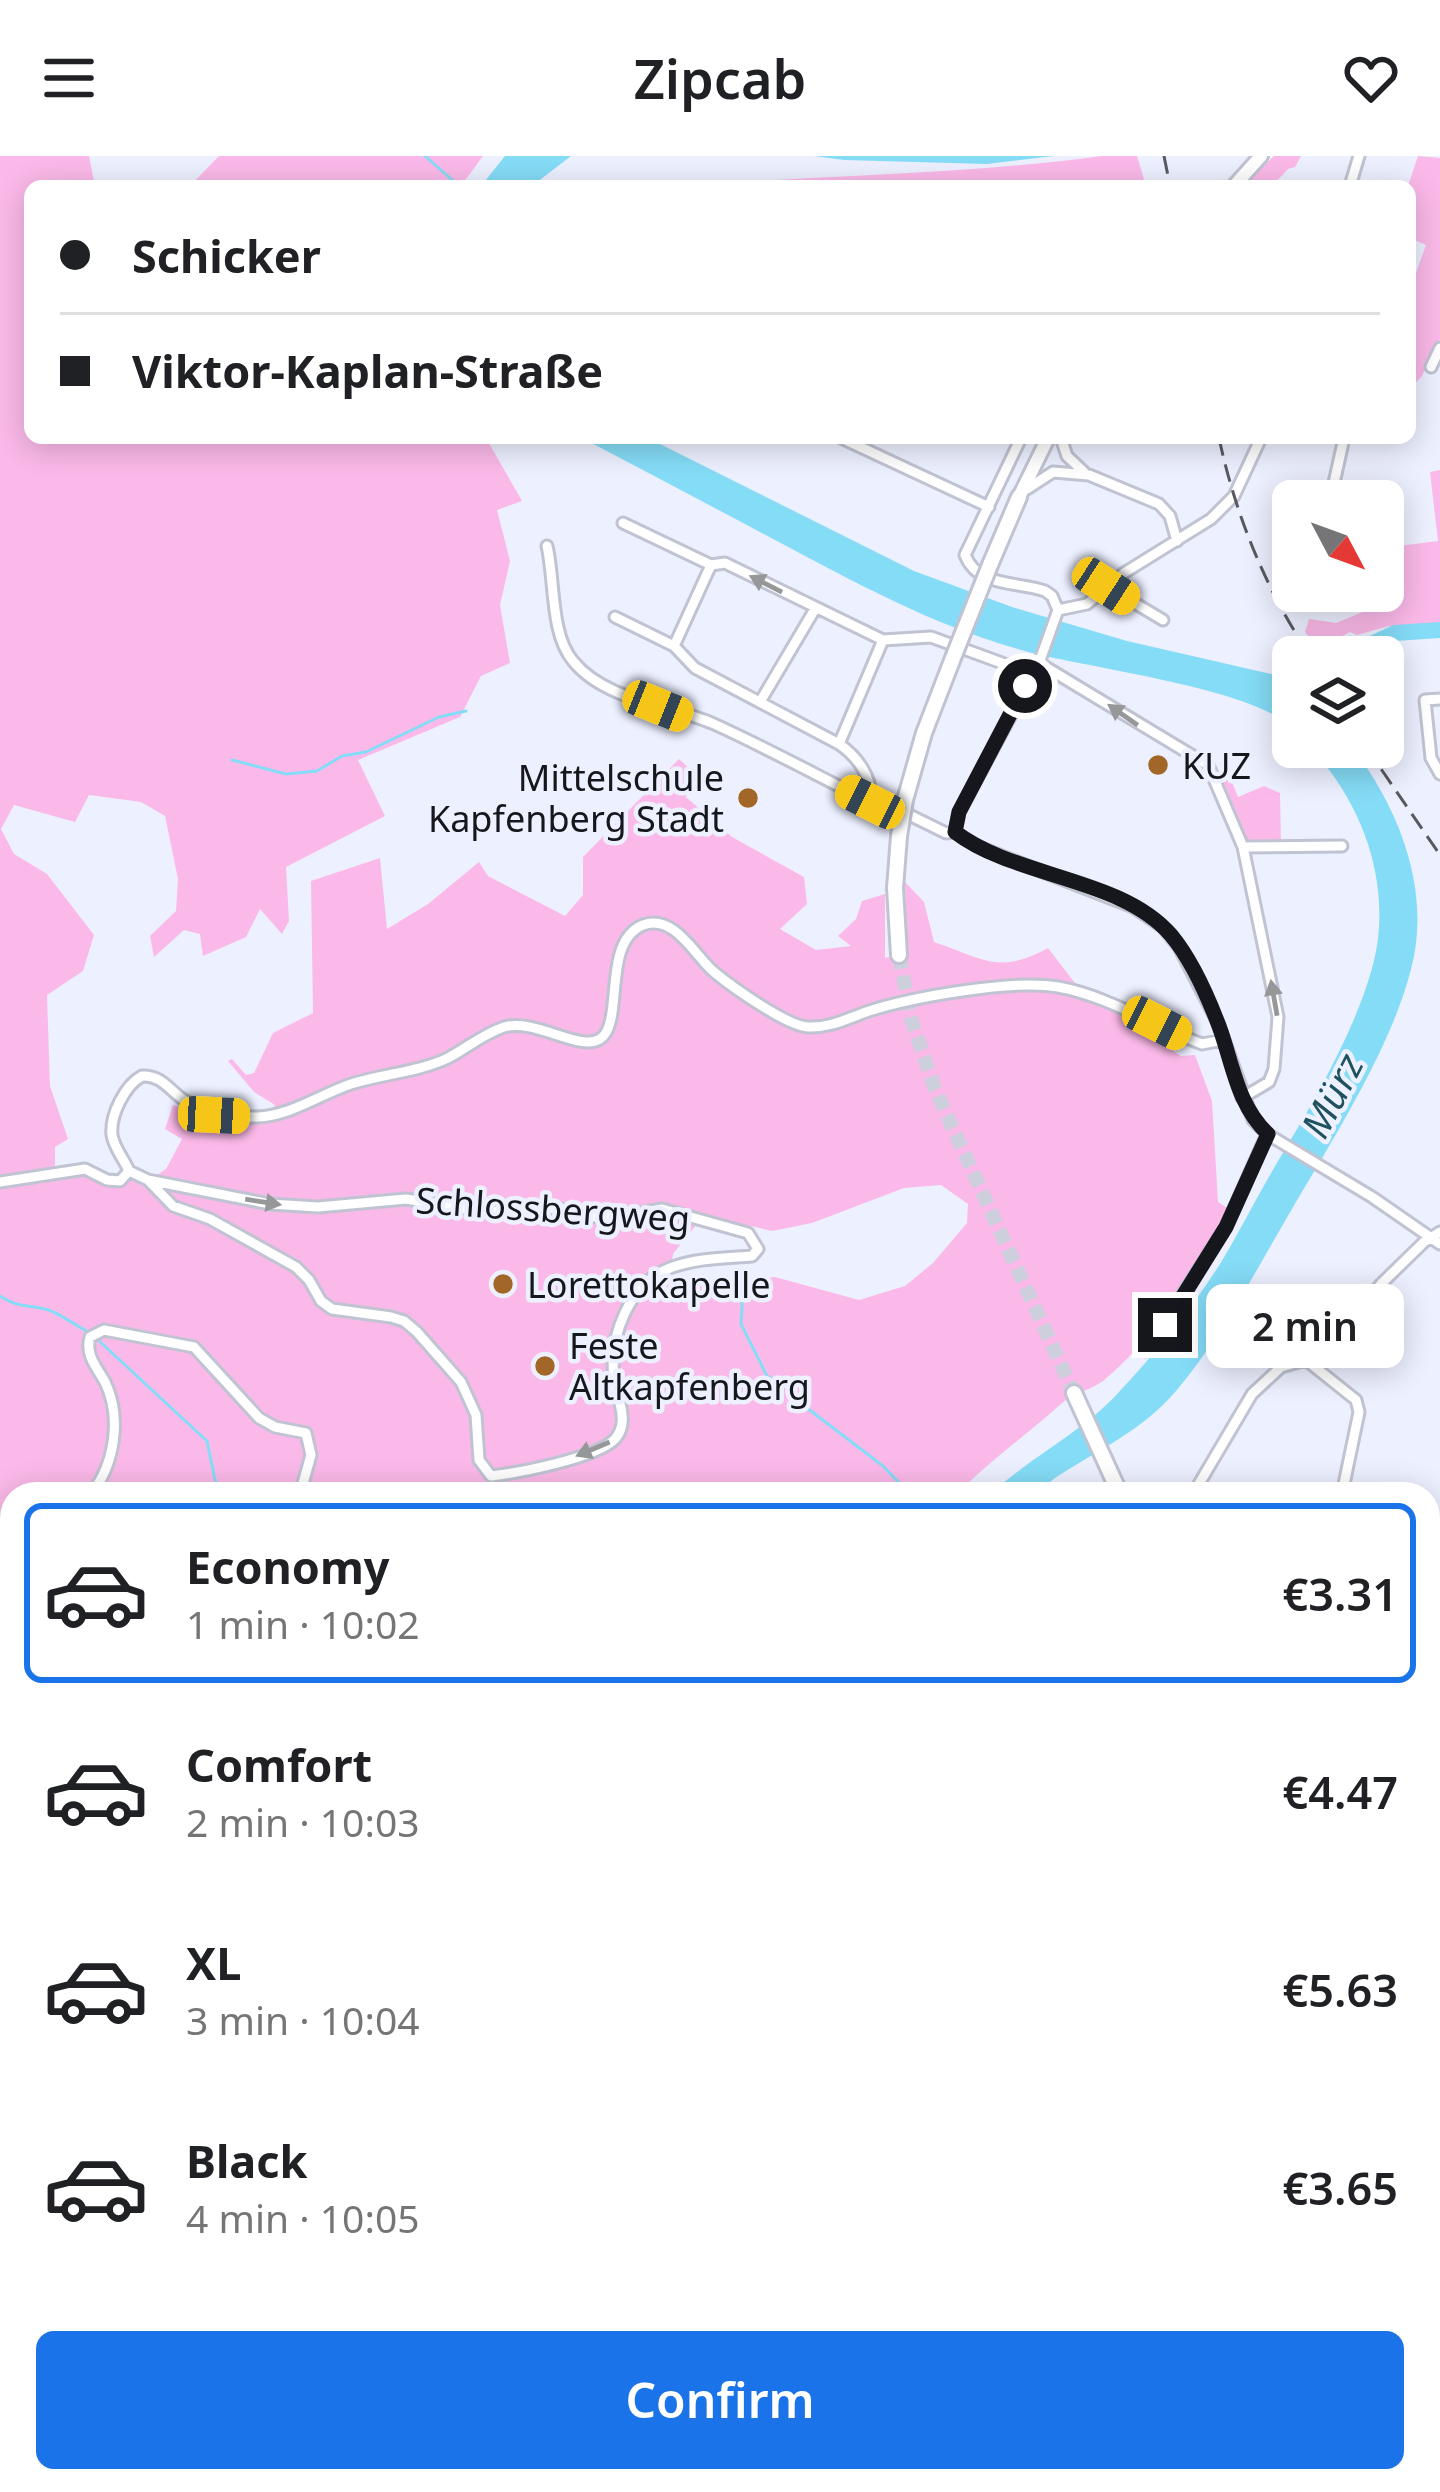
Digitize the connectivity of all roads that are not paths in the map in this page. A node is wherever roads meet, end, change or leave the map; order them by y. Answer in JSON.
{"nodes":[{"id":1,"x":1261,"y":156,"type":"edge"},
{"id":2,"x":1239,"y":180,"type":"edge"},
{"id":3,"x":1440,"y":348,"type":"edge"},
{"id":4,"x":1431,"y":367,"type":"dead end"},
{"id":5,"x":854,"y":444,"type":"edge"},
{"id":6,"x":1018,"y":444,"type":"edge"},
{"id":7,"x":1029,"y":444,"type":"edge"},
{"id":8,"x":1045,"y":444,"type":"edge"},
{"id":9,"x":1063,"y":444,"type":"edge"},
{"id":10,"x":1258,"y":444,"type":"edge"},
{"id":11,"x":1343,"y":444,"type":"edge"},
{"id":12,"x":1040,"y":455,"type":"junction"},
{"id":13,"x":1089,"y":476,"type":"junction"},
{"id":14,"x":1335,"y":480,"type":"edge"},
{"id":15,"x":1018,"y":497,"type":"junction"},
{"id":16,"x":989,"y":507,"type":"junction"},
{"id":17,"x":622,"y":523,"type":"dead end"},
{"id":18,"x":1177,"y":541,"type":"junction"},
{"id":19,"x":547,"y":546,"type":"dead end"},
{"id":20,"x":711,"y":565,"type":"junction"},
{"id":21,"x":1106,"y":586,"type":"junction"},
{"id":22,"x":815,"y":609,"type":"junction"},
{"id":23,"x":1058,"y":610,"type":"junction"},
{"id":24,"x":614,"y":617,"type":"dead end"},
{"id":25,"x":1163,"y":620,"type":"dead end"},
{"id":26,"x":883,"y":640,"type":"junction"},
{"id":27,"x":674,"y":646,"type":"junction"},
{"id":28,"x":1035,"y":669,"type":"junction"},
{"id":29,"x":1440,"y":699,"type":"edge"},
{"id":30,"x":760,"y":702,"type":"junction"},
{"id":31,"x":839,"y":744,"type":"junction"},
{"id":32,"x":1440,"y":774,"type":"edge"},
{"id":33,"x":870,"y":802,"type":"junction"},
{"id":34,"x":955,"y":832,"type":"junction"},
{"id":35,"x":1342,"y":846,"type":"dead end"},
{"id":36,"x":1244,"y":847,"type":"junction"},
{"id":37,"x":899,"y":955,"type":"tunnel mouth"},
{"id":38,"x":1223,"y":1040,"type":"junction"},
{"id":39,"x":1242,"y":1098,"type":"junction"},
{"id":40,"x":1268,"y":1134,"type":"junction"},
{"id":41,"x":129,"y":1171,"type":"junction"},
{"id":42,"x":148,"y":1180,"type":"junction"},
{"id":43,"x":0,"y":1182,"type":"edge"},
{"id":44,"x":1438,"y":1238,"type":"edge"},
{"id":45,"x":1146,"y":1351,"type":"dead end"},
{"id":46,"x":1306,"y":1360,"type":"junction"},
{"id":47,"x":1074,"y":1393,"type":"tunnel mouth"},
{"id":48,"x":97,"y":1482,"type":"edge"},
{"id":49,"x":303,"y":1482,"type":"edge"},
{"id":50,"x":1115,"y":1482,"type":"edge"},
{"id":51,"x":1200,"y":1482,"type":"edge"},
{"id":52,"x":1344,"y":1482,"type":"edge"}],
"edges":[{"from":1,"to":2,"type":"main road"},
{"from":3,"to":4,"type":"street"},
{"from":5,"to":16,"type":"street"},
{"from":6,"to":16,"type":"street"},
{"from":7,"to":12,"type":"street"},
{"from":8,"to":12,"type":"main road"},
{"from":9,"to":13,"type":"street"},
{"from":10,"to":18,"type":"street"},
{"from":11,"to":14,"type":"street"},
{"from":12,"to":15,"type":"main road"},
{"from":13,"to":15,"type":"street"},
{"from":13,"to":18,"type":"street"},
{"from":15,"to":37,"type":"highway","bridge":true},
{"from":16,"to":23,"type":"street"},
{"from":17,"to":20,"type":"street"},
{"from":18,"to":21,"type":"street"},
{"from":19,"to":33,"type":"street"},
{"from":22,"to":20,"type":"street","one_way":true},
{"from":20,"to":27,"type":"street"},
{"from":21,"to":23,"type":"street"},
{"from":21,"to":25,"type":"street"},
{"from":22,"to":26,"type":"street"},
{"from":22,"to":30,"type":"street"},
{"from":23,"to":28,"type":"street"},
{"from":24,"to":27,"type":"street"},
{"from":26,"to":28,"type":"street"},
{"from":26,"to":31,"type":"street"},
{"from":27,"to":30,"type":"street"},
{"from":28,"to":34,"type":"street"},
{"from":36,"to":28,"type":"street","one_way":true},
{"from":29,"to":32,"type":"street"},
{"from":30,"to":31,"type":"street"},
{"from":31,"to":33,"type":"street"},
{"from":33,"to":34,"type":"street"},
{"from":34,"to":38,"type":"street"},
{"from":35,"to":36,"type":"street"},
{"from":39,"to":36,"type":"street","one_way":true},
{"from":38,"to":39,"type":"street"},
{"from":38,"to":41,"type":"street"},
{"from":39,"to":40,"type":"street"},
{"from":40,"to":44,"type":"street"},
{"from":40,"to":45,"type":"street"},
{"from":41,"to":42,"type":"street","name":"Schlossbergweg"},
{"from":41,"to":43,"type":"street"},
{"from":42,"to":42,"type":"street","name":"Schlossbergweg","one_way":true},
{"from":44,"to":46,"type":"street"},
{"from":46,"to":51,"type":"street"},
{"from":46,"to":52,"type":"street"},
{"from":47,"to":50,"type":"highway"},
{"from":48,"to":49,"type":"street"}]}
